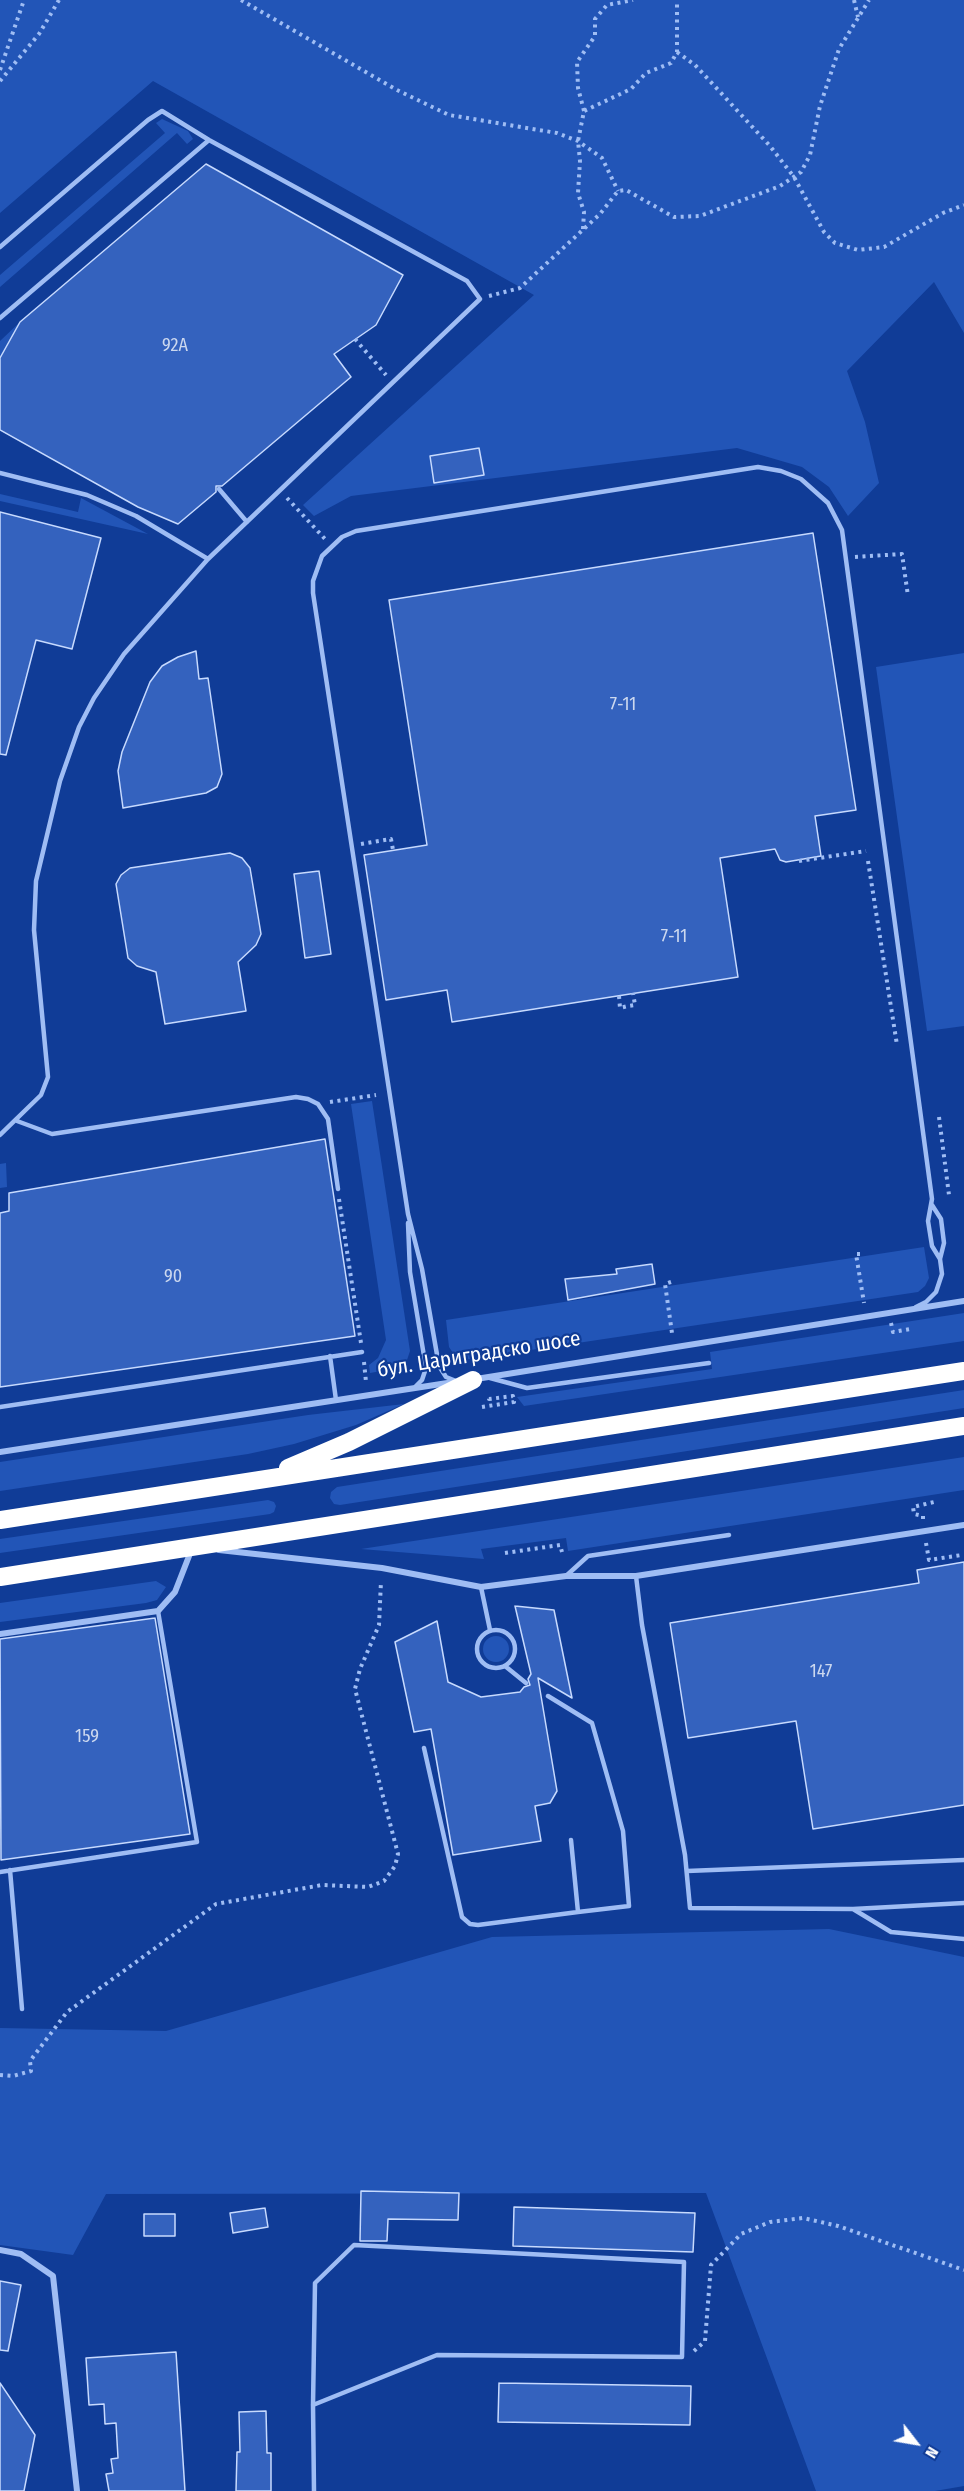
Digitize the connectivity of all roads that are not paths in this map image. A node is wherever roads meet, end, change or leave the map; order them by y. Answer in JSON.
{"nodes":[{"id":1,"x":209,"y":140,"type":"junction"},
{"id":2,"x":0,"y":247,"type":"edge"},
{"id":3,"x":0,"y":318,"type":"edge"},
{"id":4,"x":0,"y":473,"type":"edge"},
{"id":5,"x":219,"y":489,"type":"dead end"},
{"id":6,"x":247,"y":522,"type":"junction"},
{"id":7,"x":208,"y":559,"type":"junction"},
{"id":8,"x":17,"y":1121,"type":"junction"},
{"id":9,"x":0,"y":1135,"type":"edge"},
{"id":10,"x":338,"y":1189,"type":"road end"},
{"id":11,"x":932,"y":1205,"type":"junction"},
{"id":12,"x":408,"y":1214,"type":"junction"},
{"id":13,"x":940,"y":1259,"type":"junction"},
{"id":14,"x":964,"y":1301,"type":"edge"},
{"id":15,"x":914,"y":1309,"type":"junction"},
{"id":16,"x":362,"y":1352,"type":"road end"},
{"id":17,"x":330,"y":1356,"type":"junction"},
{"id":18,"x":709,"y":1363,"type":"dead end"},
{"id":19,"x":964,"y":1371,"type":"edge"},
{"id":20,"x":473,"y":1380,"type":"junction"},
{"id":21,"x":411,"y":1388,"type":"junction"},
{"id":22,"x":336,"y":1400,"type":"junction"},
{"id":23,"x":0,"y":1407,"type":"edge"},
{"id":24,"x":964,"y":1426,"type":"edge"},
{"id":25,"x":0,"y":1452,"type":"edge"},
{"id":26,"x":261,"y":1479,"type":"junction"},
{"id":27,"x":0,"y":1520,"type":"edge"},
{"id":28,"x":964,"y":1525,"type":"edge"},
{"id":29,"x":729,"y":1535,"type":"dead end"},
{"id":30,"x":192,"y":1547,"type":"junction"},
{"id":31,"x":566,"y":1576,"type":"junction"},
{"id":32,"x":636,"y":1576,"type":"junction"},
{"id":33,"x":0,"y":1577,"type":"edge"},
{"id":34,"x":481,"y":1587,"type":"junction"},
{"id":35,"x":158,"y":1611,"type":"junction"},
{"id":36,"x":490,"y":1630,"type":"junction"},
{"id":37,"x":0,"y":1635,"type":"edge"},
{"id":38,"x":505,"y":1666,"type":"junction"},
{"id":39,"x":526,"y":1683,"type":"dead end"},
{"id":40,"x":548,"y":1696,"type":"dead end"},
{"id":41,"x":424,"y":1748,"type":"dead end"},
{"id":42,"x":571,"y":1840,"type":"dead end"},
{"id":43,"x":964,"y":1860,"type":"edge"},
{"id":44,"x":10,"y":1870,"type":"junction"},
{"id":45,"x":687,"y":1871,"type":"junction"},
{"id":46,"x":0,"y":1872,"type":"edge"},
{"id":47,"x":964,"y":1904,"type":"edge"},
{"id":48,"x":853,"y":1909,"type":"junction"},
{"id":49,"x":578,"y":1912,"type":"junction"},
{"id":50,"x":964,"y":1940,"type":"edge"},
{"id":51,"x":21,"y":2009,"type":"dead end"},
{"id":52,"x":0,"y":2250,"type":"edge"},
{"id":53,"x":313,"y":2405,"type":"junction"},
{"id":54,"x":77,"y":2491,"type":"edge"},
{"id":55,"x":314,"y":2491,"type":"edge"}],
"edges":[{"from":1,"to":2,"type":"lane"},
{"from":1,"to":3,"type":"lane"},
{"from":1,"to":6,"type":"lane"},
{"from":4,"to":7,"type":"lane"},
{"from":5,"to":6,"type":"lane"},
{"from":6,"to":7,"type":"lane"},
{"from":7,"to":8,"type":"lane"},
{"from":8,"to":9,"type":"lane"},
{"from":8,"to":10,"type":"lane"},
{"from":11,"to":12,"type":"lane"},
{"from":11,"to":13,"type":"lane"},
{"from":11,"to":13,"type":"lane"},
{"from":12,"to":20,"type":"lane"},
{"from":12,"to":21,"type":"lane"},
{"from":13,"to":15,"type":"lane"},
{"from":14,"to":15,"type":"street","name":"бул. Цариградско шосе"},
{"from":15,"to":20,"type":"street","name":"бул. Цариградско шосе"},
{"from":16,"to":17,"type":"lane"},
{"from":17,"to":22,"type":"lane"},
{"from":17,"to":23,"type":"lane"},
{"from":18,"to":20,"type":"lane"},
{"from":19,"to":26,"type":"highway"},
{"from":20,"to":21,"type":"street","name":"бул. Цариградско шосе"},
{"from":20,"to":26,"type":"highway"},
{"from":21,"to":22,"type":"street","name":"бул. Цариградско шосе"},
{"from":22,"to":25,"type":"street","name":"бул. Цариградско шосе"},
{"from":24,"to":30,"type":"highway"},
{"from":26,"to":27,"type":"highway"},
{"from":28,"to":32,"type":"street"},
{"from":29,"to":31,"type":"lane"},
{"from":30,"to":33,"type":"highway"},
{"from":30,"to":34,"type":"street"},
{"from":30,"to":35,"type":"street"},
{"from":31,"to":32,"type":"street"},
{"from":31,"to":34,"type":"street"},
{"from":32,"to":45,"type":"lane"},
{"from":34,"to":36,"type":"lane"},
{"from":35,"to":37,"type":"street"},
{"from":35,"to":44,"type":"lane"},
{"from":36,"to":38,"type":"lane"},
{"from":36,"to":38,"type":"lane"},
{"from":38,"to":39,"type":"lane"},
{"from":40,"to":49,"type":"lane"},
{"from":41,"to":49,"type":"lane"},
{"from":42,"to":49,"type":"lane"},
{"from":43,"to":45,"type":"lane"},
{"from":44,"to":46,"type":"lane"},
{"from":44,"to":51,"type":"lane"},
{"from":45,"to":48,"type":"lane"},
{"from":47,"to":48,"type":"lane"},
{"from":48,"to":50,"type":"lane"},
{"from":52,"to":54,"type":"street"},
{"from":53,"to":53,"type":"lane"},
{"from":53,"to":55,"type":"lane"}]}
